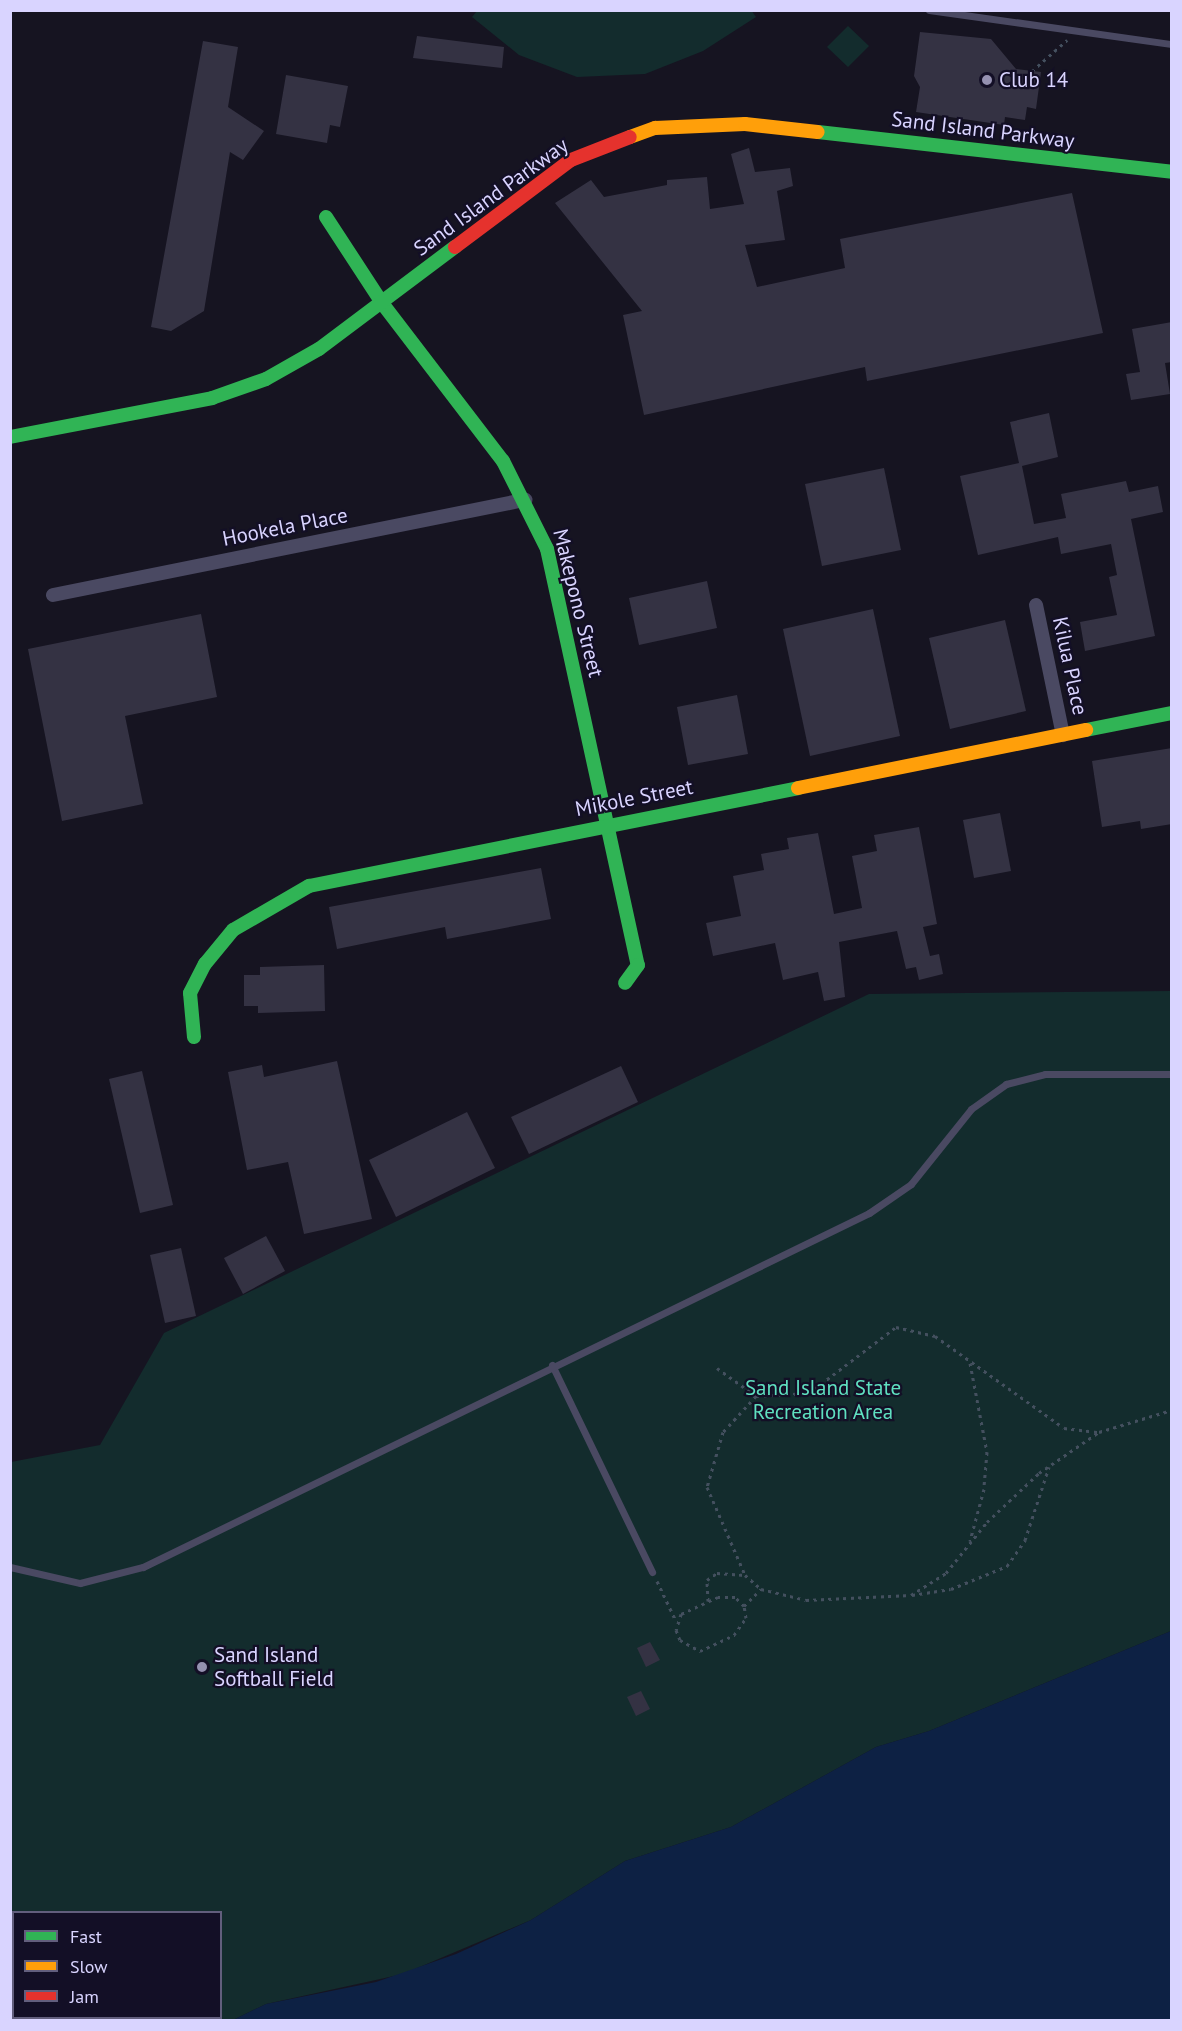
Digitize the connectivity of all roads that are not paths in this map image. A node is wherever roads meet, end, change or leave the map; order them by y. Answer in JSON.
{"nodes":[{"id":1,"x":929,"y":10,"type":"edge"},
{"id":2,"x":1172,"y":44,"type":"edge"},
{"id":3,"x":1172,"y":172,"type":"edge"},
{"id":4,"x":326,"y":218,"type":"dead end"},
{"id":5,"x":382,"y":303,"type":"junction"},
{"id":6,"x":10,"y":437,"type":"edge"},
{"id":7,"x":526,"y":500,"type":"junction"},
{"id":8,"x":53,"y":595,"type":"dead end"},
{"id":9,"x":1036,"y":605,"type":"dead end"},
{"id":10,"x":1172,"y":713,"type":"edge"},
{"id":11,"x":1063,"y":735,"type":"junction"},
{"id":12,"x":609,"y":824,"type":"junction"},
{"id":13,"x":625,"y":983,"type":"dead end"},
{"id":14,"x":194,"y":1037,"type":"dead end"},
{"id":15,"x":1172,"y":1074,"type":"edge"},
{"id":16,"x":552,"y":1365,"type":"junction"},
{"id":17,"x":10,"y":1567,"type":"edge"},
{"id":18,"x":652,"y":1572,"type":"road end"}],
"edges":[{"from":1,"to":2,"type":"lane"},
{"from":3,"to":5,"type":"street","name":"Sand Island Parkway"},
{"from":4,"to":5,"type":"street","name":"Makepono Street"},
{"from":5,"to":6,"type":"street","name":"Sand Island Parkway"},
{"from":5,"to":7,"type":"street","name":"Makepono Street"},
{"from":7,"to":8,"type":"street","name":"Hookela Place"},
{"from":7,"to":12,"type":"street","name":"Makepono Street"},
{"from":9,"to":11,"type":"street","name":"Kilua Place"},
{"from":10,"to":11,"type":"street","name":"Mikole Street"},
{"from":11,"to":12,"type":"street","name":"Mikole Street"},
{"from":12,"to":13,"type":"street","name":"Makepono Street"},
{"from":12,"to":14,"type":"street","name":"Mikole Street"},
{"from":15,"to":16,"type":"lane"},
{"from":16,"to":17,"type":"lane"},
{"from":16,"to":18,"type":"lane"}]}
